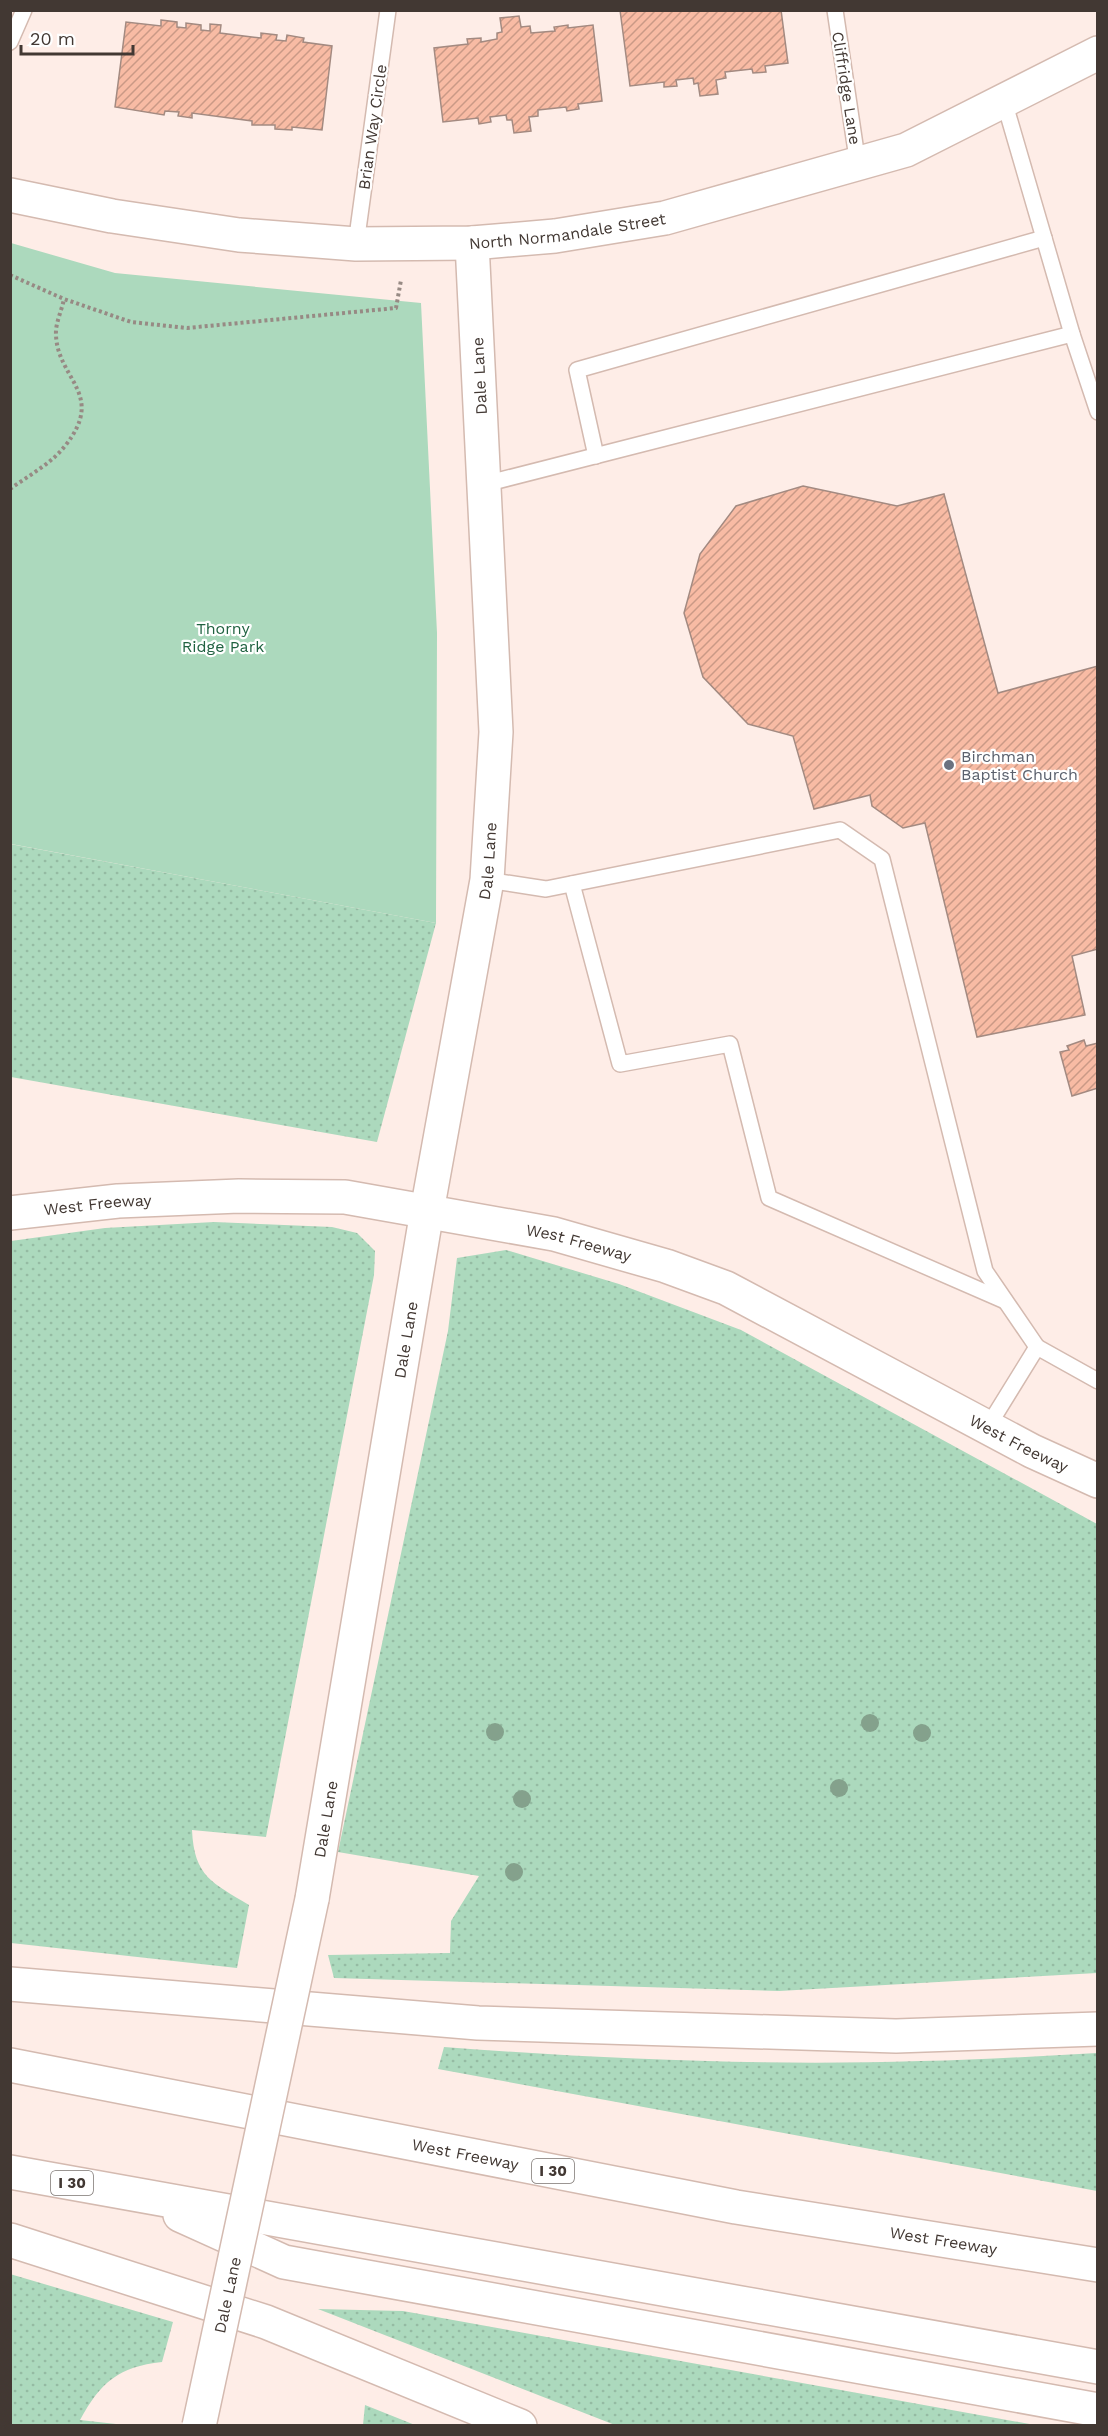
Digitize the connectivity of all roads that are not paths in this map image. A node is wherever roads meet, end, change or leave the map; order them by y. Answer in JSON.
{"nodes":[{"id":1,"x":24,"y":10,"type":"edge"},
{"id":2,"x":388,"y":10,"type":"edge"},
{"id":3,"x":835,"y":10,"type":"edge"},
{"id":4,"x":10,"y":42,"type":"edge"},
{"id":5,"x":1098,"y":53,"type":"edge"},
{"id":6,"x":1004,"y":101,"type":"junction"},
{"id":7,"x":858,"y":165,"type":"junction"},
{"id":8,"x":10,"y":195,"type":"edge"},
{"id":9,"x":1044,"y":238,"type":"junction"},
{"id":10,"x":472,"y":243,"type":"junction"},
{"id":11,"x":356,"y":244,"type":"junction"},
{"id":12,"x":1072,"y":334,"type":"junction"},
{"id":13,"x":1098,"y":412,"type":"edge"},
{"id":14,"x":596,"y":456,"type":"junction"},
{"id":15,"x":485,"y":484,"type":"junction"},
{"id":16,"x":487,"y":880,"type":"junction"},
{"id":17,"x":572,"y":884,"type":"junction"},
{"id":18,"x":427,"y":1211,"type":"junction"},
{"id":19,"x":10,"y":1213,"type":"edge"},
{"id":20,"x":1005,"y":1301,"type":"junction"},
{"id":21,"x":1037,"y":1347,"type":"junction"},
{"id":22,"x":1098,"y":1381,"type":"edge"},
{"id":23,"x":987,"y":1428,"type":"junction"},
{"id":24,"x":1098,"y":1481,"type":"edge"},
{"id":25,"x":10,"y":1984,"type":"edge"},
{"id":26,"x":1098,"y":2029,"type":"edge"},
{"id":27,"x":10,"y":2065,"type":"edge"},
{"id":28,"x":10,"y":2172,"type":"edge"},
{"id":29,"x":134,"y":2194,"type":"junction"},
{"id":30,"x":10,"y":2240,"type":"edge"},
{"id":31,"x":1098,"y":2265,"type":"edge"},
{"id":32,"x":1098,"y":2367,"type":"edge"},
{"id":33,"x":1098,"y":2410,"type":"edge"},
{"id":34,"x":199,"y":2426,"type":"edge"},
{"id":35,"x":520,"y":2426,"type":"edge"}],
"edges":[{"from":1,"to":4,"type":"lane"},
{"from":2,"to":11,"type":"lane","name":"Brian Way Circle"},
{"from":3,"to":7,"type":"lane","name":"Cliffridge Lane"},
{"from":5,"to":6,"type":"main road","name":"North Normandale Street"},
{"from":6,"to":7,"type":"main road","name":"North Normandale Street"},
{"from":6,"to":9,"type":"lane"},
{"from":7,"to":10,"type":"main road","name":"North Normandale Street"},
{"from":8,"to":11,"type":"main road","name":"North Normandale Street"},
{"from":9,"to":12,"type":"lane"},
{"from":9,"to":14,"type":"lane"},
{"from":10,"to":11,"type":"main road","name":"North Normandale Street"},
{"from":10,"to":15,"type":"main road","name":"Dale Lane"},
{"from":12,"to":13,"type":"lane"},
{"from":12,"to":14,"type":"lane"},
{"from":14,"to":15,"type":"lane"},
{"from":15,"to":16,"type":"main road","name":"Dale Lane"},
{"from":16,"to":17,"type":"lane"},
{"from":16,"to":18,"type":"main road","name":"Dale Lane"},
{"from":17,"to":20,"type":"lane"},
{"from":17,"to":20,"type":"lane"},
{"from":18,"to":19,"type":"main road","name":"West Freeway"},
{"from":18,"to":23,"type":"main road","name":"West Freeway"},
{"from":18,"to":34,"type":"main road","name":"Dale Lane","bridge":true},
{"from":20,"to":21,"type":"lane"},
{"from":21,"to":22,"type":"lane"},
{"from":21,"to":23,"type":"lane"},
{"from":23,"to":24,"type":"main road","name":"West Freeway"},
{"from":25,"to":26,"type":"main road"},
{"from":27,"to":31,"type":"main road","name":"West Freeway","number":"I 30"},
{"from":28,"to":29,"type":"main road","number":"I 30"},
{"from":29,"to":32,"type":"main road","number":"I 30"},
{"from":29,"to":33,"type":"main road"},
{"from":30,"to":35,"type":"main road"}]}
